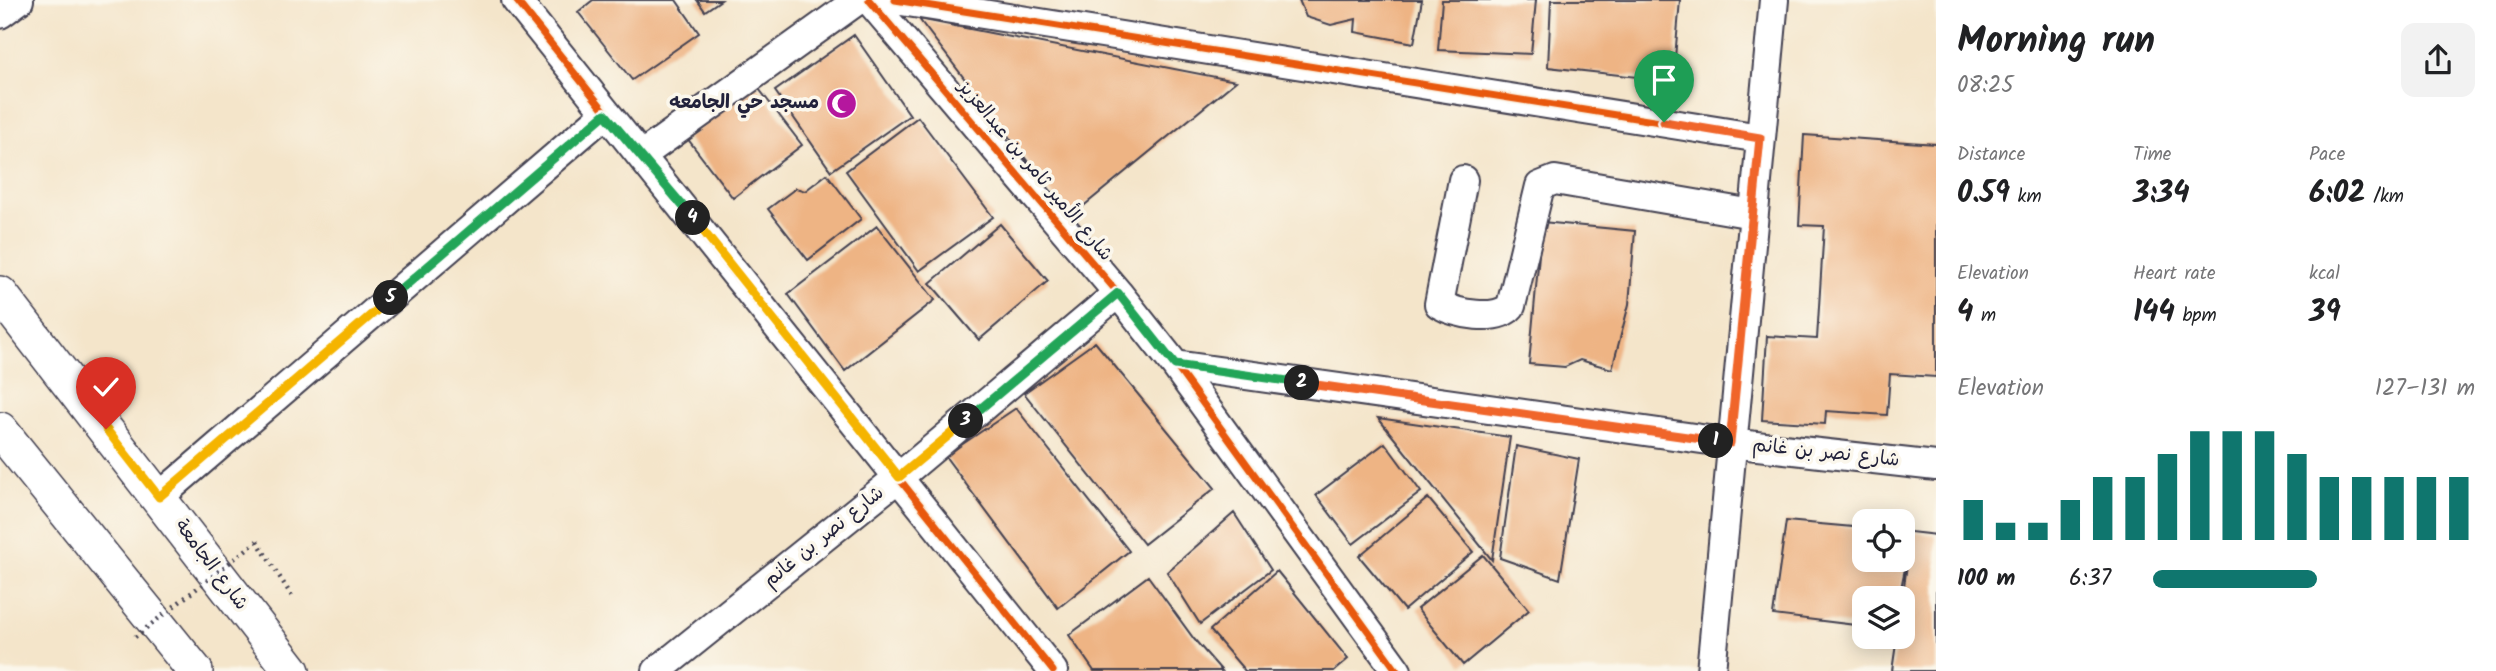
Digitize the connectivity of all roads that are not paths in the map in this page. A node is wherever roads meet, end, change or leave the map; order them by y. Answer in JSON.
{"nodes":[{"id":1,"x":19,"y":0,"type":"edge"},
{"id":2,"x":516,"y":0,"type":"edge"},
{"id":3,"x":858,"y":0,"type":"edge"},
{"id":4,"x":869,"y":0,"type":"edge"},
{"id":5,"x":895,"y":0,"type":"edge"},
{"id":6,"x":1774,"y":0,"type":"edge"},
{"id":7,"x":0,"y":14,"type":"edge"},
{"id":8,"x":605,"y":114,"type":"junction"},
{"id":9,"x":1760,"y":138,"type":"junction"},
{"id":10,"x":642,"y":155,"type":"junction"},
{"id":11,"x":1464,"y":180,"type":"dead end"},
{"id":12,"x":1753,"y":214,"type":"junction"},
{"id":13,"x":1118,"y":293,"type":"junction"},
{"id":14,"x":0,"y":294,"type":"edge"},
{"id":15,"x":1175,"y":365,"type":"junction"},
{"id":16,"x":0,"y":430,"type":"edge"},
{"id":17,"x":1730,"y":443,"type":"junction"},
{"id":18,"x":1936,"y":466,"type":"edge"},
{"id":19,"x":899,"y":477,"type":"junction"},
{"id":20,"x":159,"y":497,"type":"junction"},
{"id":21,"x":188,"y":663,"type":"edge"},
{"id":22,"x":292,"y":671,"type":"edge"},
{"id":23,"x":657,"y":671,"type":"edge"},
{"id":24,"x":1053,"y":671,"type":"edge"},
{"id":25,"x":1397,"y":671,"type":"edge"},
{"id":26,"x":1711,"y":671,"type":"edge"}],
"edges":[{"from":1,"to":7,"type":"street"},
{"from":2,"to":8,"type":"street"},
{"from":3,"to":10,"type":"street"},
{"from":4,"to":13,"type":"street","name":"شارع الأمير ثامر بن عبدالعزيز"},
{"from":5,"to":9,"type":"street"},
{"from":6,"to":9,"type":"street"},
{"from":8,"to":10,"type":"street"},
{"from":8,"to":20,"type":"street"},
{"from":9,"to":12,"type":"street"},
{"from":10,"to":19,"type":"street"},
{"from":11,"to":12,"type":"street"},
{"from":12,"to":17,"type":"street"},
{"from":13,"to":15,"type":"street","name":"شارع الأمير ثامر بن عبدالعزيز"},
{"from":13,"to":19,"type":"street","name":"شارع نصر بن غانم"},
{"from":14,"to":20,"type":"main road","name":"شارع الجامعة"},
{"from":15,"to":17,"type":"street","name":"شارع نصر بن غانم"},
{"from":15,"to":25,"type":"street","name":"شارع الأمير ثامر بن عبدالعزيز"},
{"from":16,"to":21,"type":"main road"},
{"from":17,"to":18,"type":"street","name":"شارع نصر بن غانم"},
{"from":17,"to":26,"type":"street"},
{"from":19,"to":23,"type":"street","name":"شارع نصر بن غانم"},
{"from":19,"to":24,"type":"street"},
{"from":20,"to":22,"type":"main road","name":"شارع الجامعة"}]}
